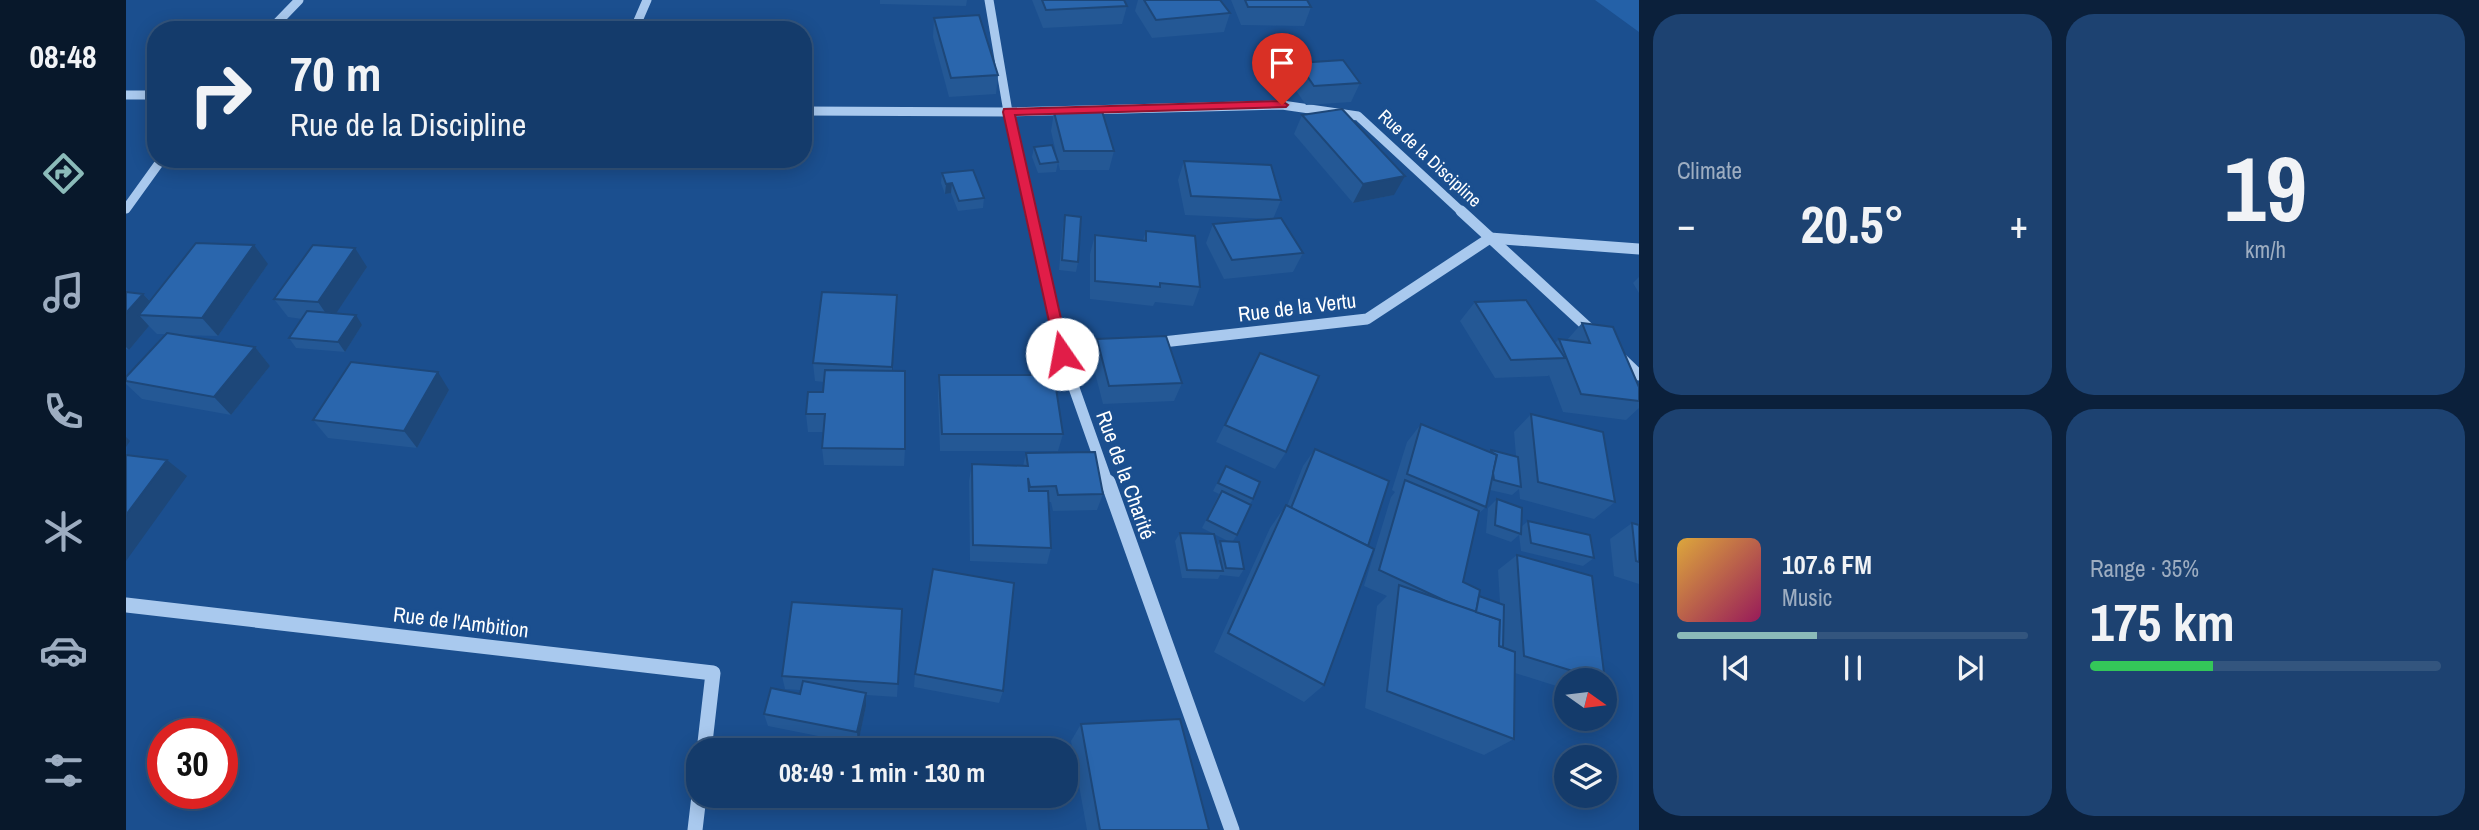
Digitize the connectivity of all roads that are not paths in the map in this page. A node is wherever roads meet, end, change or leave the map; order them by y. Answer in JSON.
{"nodes":[{"id":1,"x":299,"y":0,"type":"edge"},
{"id":2,"x":647,"y":0,"type":"edge"},
{"id":3,"x":989,"y":0,"type":"edge"},
{"id":4,"x":279,"y":21,"type":"edge"},
{"id":5,"x":638,"y":21,"type":"edge"},
{"id":6,"x":126,"y":95,"type":"edge"},
{"id":7,"x":147,"y":95,"type":"edge"},
{"id":8,"x":812,"y":111,"type":"edge"},
{"id":9,"x":1009,"y":112,"type":"junction"},
{"id":10,"x":156,"y":168,"type":"edge"},
{"id":11,"x":126,"y":209,"type":"edge"},
{"id":12,"x":1489,"y":238,"type":"junction"},
{"id":13,"x":1639,"y":249,"type":"edge"},
{"id":14,"x":1599,"y":338,"type":"edge"},
{"id":15,"x":1145,"y":345,"type":"edge"},
{"id":16,"x":1117,"y":348,"type":"edge"},
{"id":17,"x":1609,"y":348,"type":"edge"},
{"id":18,"x":1062,"y":354,"type":"junction"},
{"id":19,"x":1639,"y":375,"type":"edge"},
{"id":20,"x":126,"y":605,"type":"edge"},
{"id":21,"x":706,"y":738,"type":"edge"},
{"id":22,"x":698,"y":808,"type":"edge"},
{"id":23,"x":695,"y":830,"type":"edge"},
{"id":24,"x":1233,"y":830,"type":"edge"}],
"edges":[{"from":1,"to":4,"type":"street"},
{"from":2,"to":5,"type":"street"},
{"from":3,"to":9,"type":"street","name":"Rue de la Charité"},
{"from":6,"to":7,"type":"street"},
{"from":8,"to":9,"type":"street","name":"Rue de la Discipline"},
{"from":9,"to":12,"type":"street","name":"Rue de la Discipline"},
{"from":9,"to":18,"type":"street","name":"Rue de la Charité"},
{"from":10,"to":11,"type":"street"},
{"from":12,"to":13,"type":"street"},
{"from":12,"to":14,"type":"street","name":"Rue de la Discipline"},
{"from":12,"to":15,"type":"street","name":"Rue de la Vertu"},
{"from":16,"to":18,"type":"street"},
{"from":17,"to":19,"type":"street"},
{"from":18,"to":24,"type":"street","name":"Rue de la Charité"},
{"from":20,"to":21,"type":"street","name":"Rue de l'Ambition"},
{"from":22,"to":23,"type":"street"}]}
